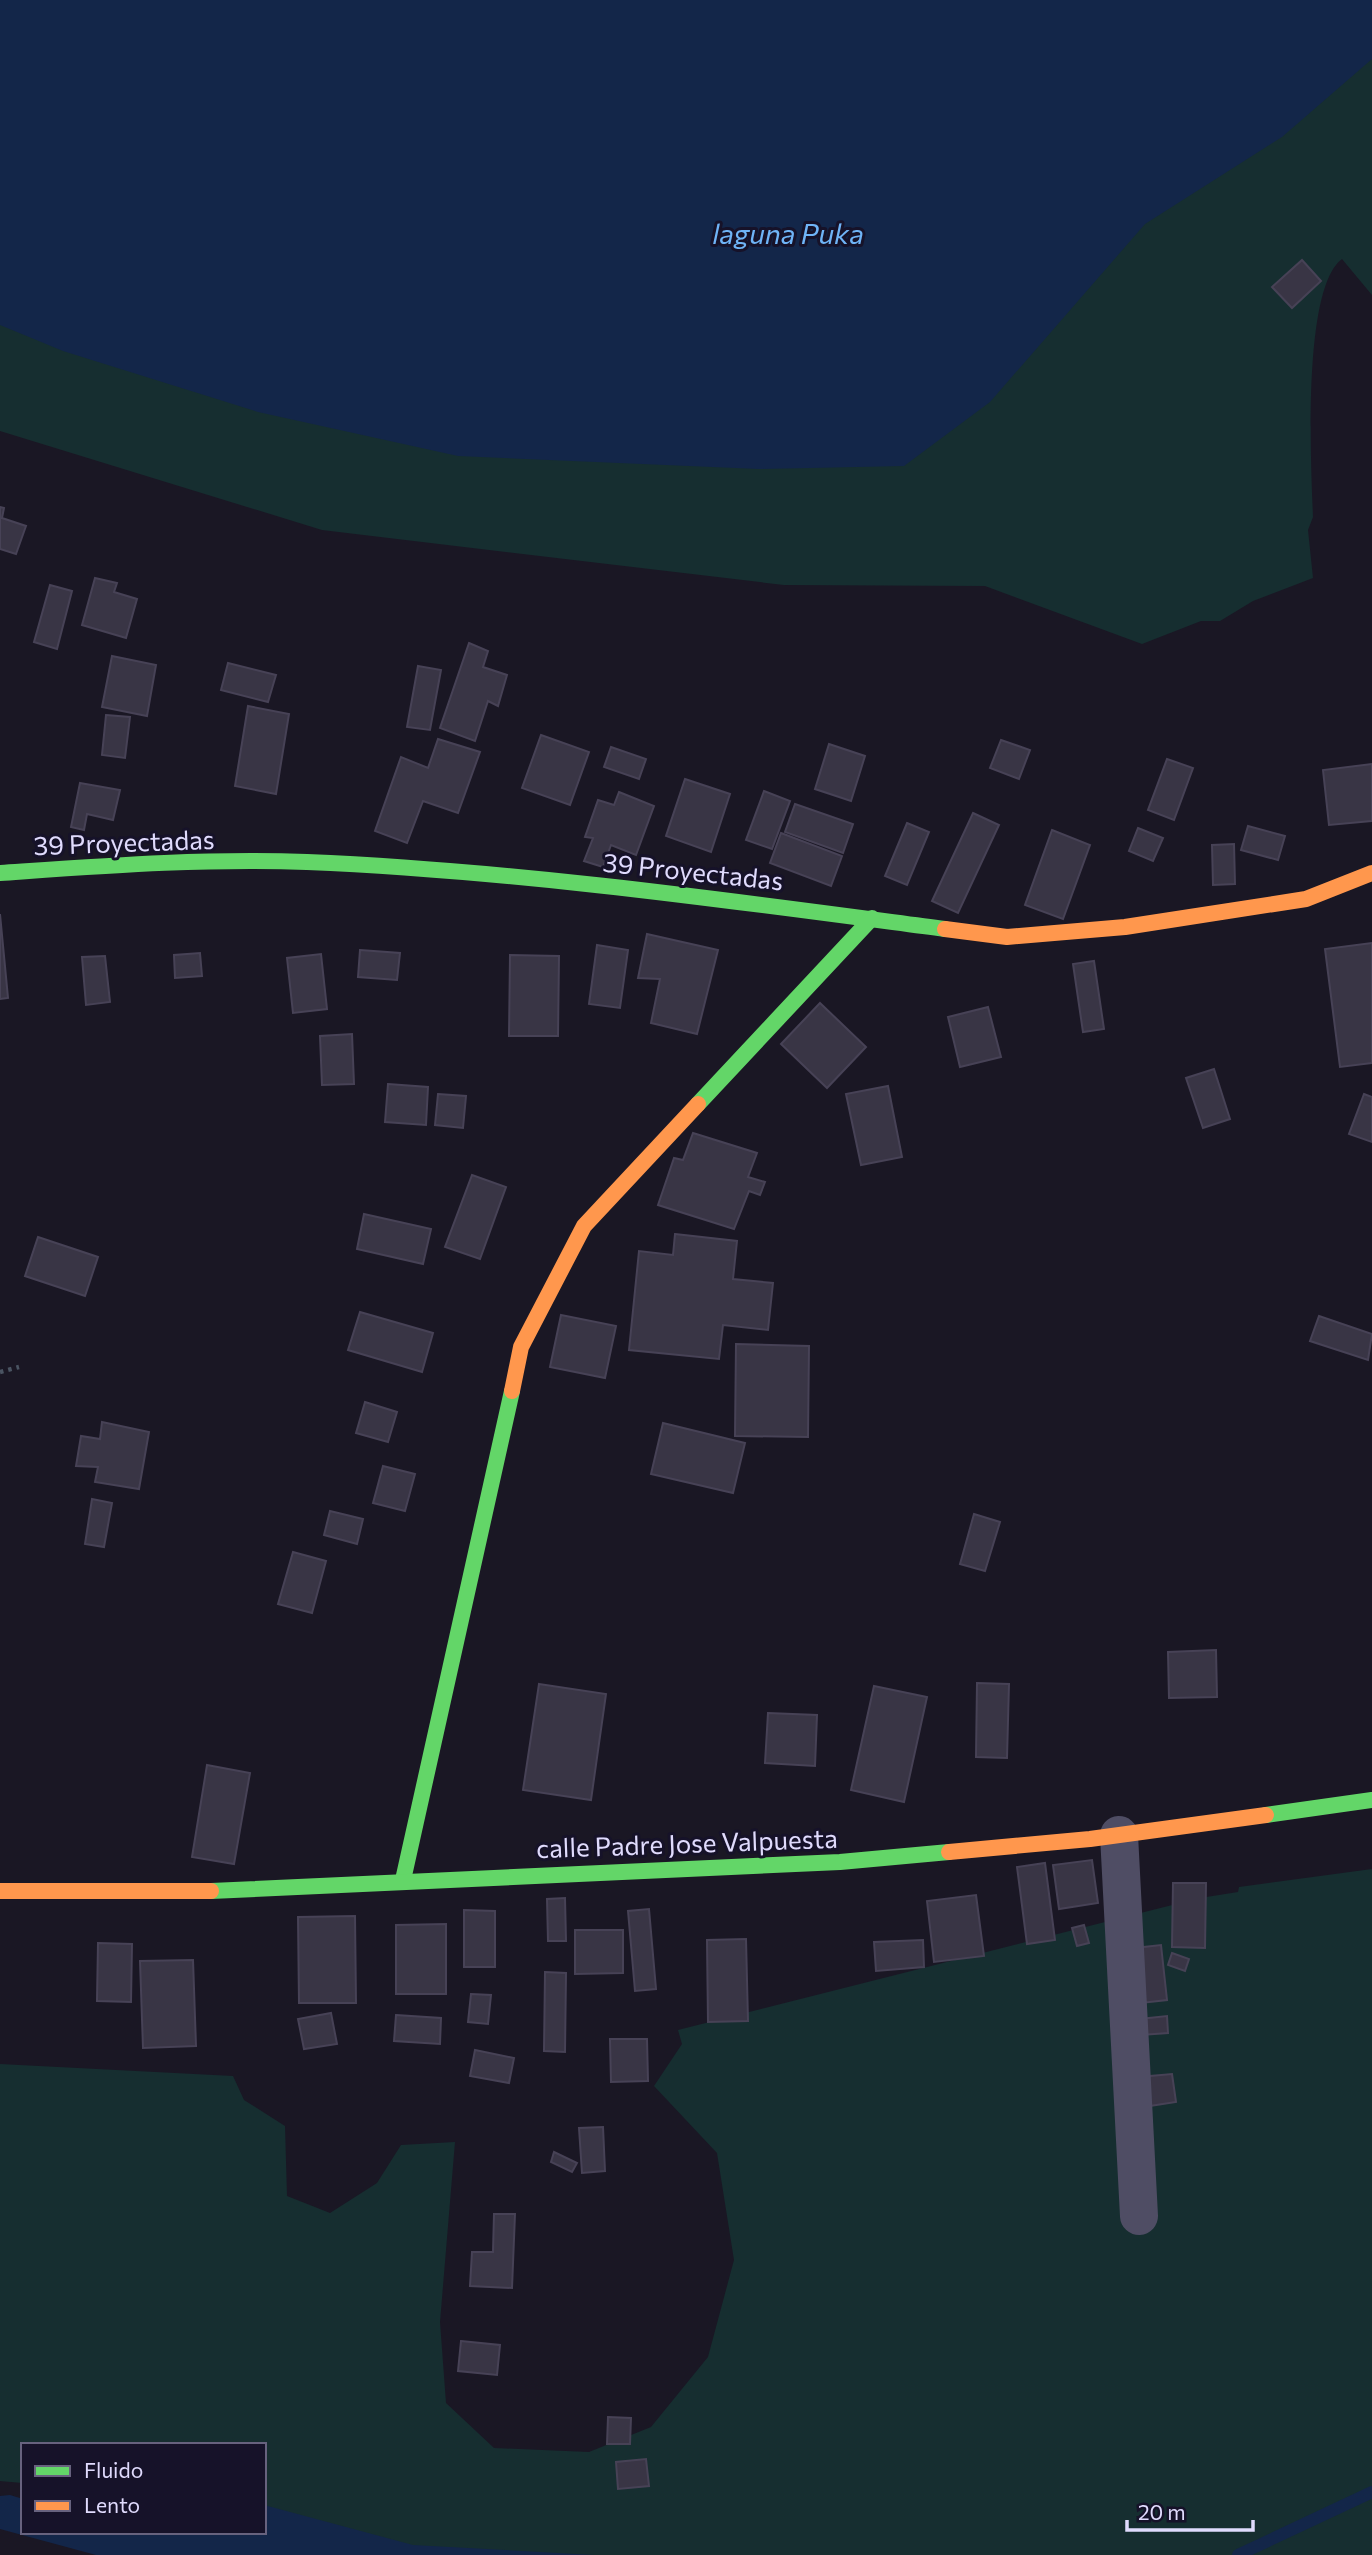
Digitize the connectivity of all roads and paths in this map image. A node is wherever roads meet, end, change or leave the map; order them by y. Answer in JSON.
{"nodes":[{"id":1,"x":0,"y":873,"type":"edge"},
{"id":2,"x":1372,"y":873,"type":"edge"},
{"id":3,"x":872,"y":918,"type":"junction"},
{"id":4,"x":19,"y":1367,"type":"dead end"},
{"id":5,"x":0,"y":1372,"type":"edge"},
{"id":6,"x":1372,"y":1800,"type":"edge"},
{"id":7,"x":1119,"y":1835,"type":"junction"},
{"id":8,"x":403,"y":1880,"type":"junction"},
{"id":9,"x":0,"y":1891,"type":"edge"},
{"id":10,"x":1139,"y":2216,"type":"dead end"}],
"edges":[{"from":1,"to":3,"type":"street","name":"39 Proyectadas"},
{"from":2,"to":3,"type":"street","name":"39 Proyectadas"},
{"from":3,"to":8,"type":"street"},
{"from":4,"to":5,"type":"path"},
{"from":6,"to":7,"type":"street","name":"calle Padre Jose Valpuesta"},
{"from":7,"to":8,"type":"street","name":"calle Padre Jose Valpuesta"},
{"from":7,"to":10,"type":"street"},
{"from":8,"to":9,"type":"street","name":"calle Padre Jose Valpuesta"}]}
